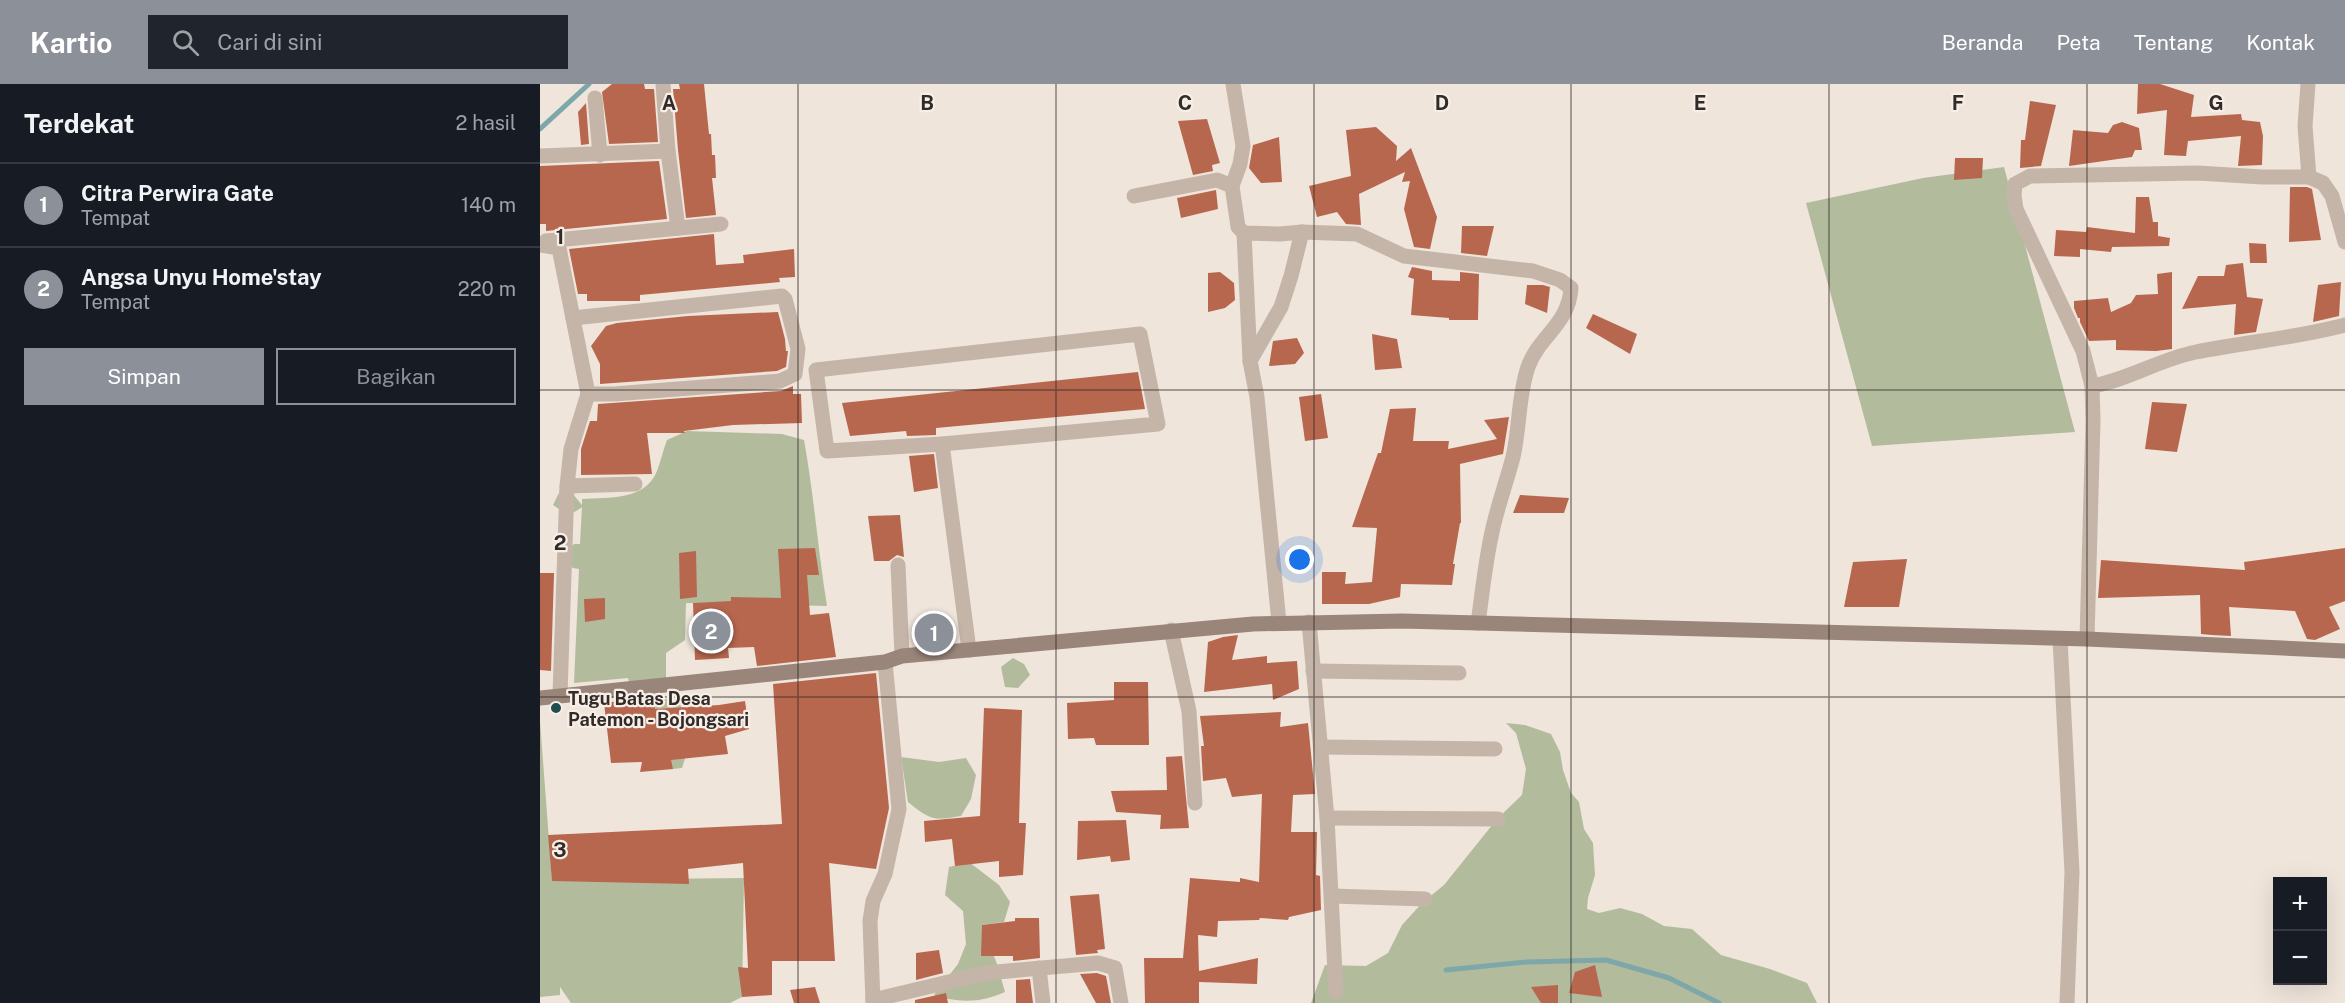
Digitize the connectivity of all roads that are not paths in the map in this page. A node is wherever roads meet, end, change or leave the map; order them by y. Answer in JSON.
{"nodes":[{"id":1,"x":663,"y":84,"type":"edge"},
{"id":2,"x":1233,"y":84,"type":"edge"},
{"id":3,"x":2308,"y":84,"type":"edge"},
{"id":4,"x":595,"y":98,"type":"dead end"},
{"id":5,"x":668,"y":151,"type":"junction"},
{"id":6,"x":600,"y":154,"type":"junction"},
{"id":7,"x":540,"y":156,"type":"edge"},
{"id":8,"x":2309,"y":177,"type":"junction"},
{"id":9,"x":1232,"y":186,"type":"junction"},
{"id":10,"x":1134,"y":196,"type":"dead end"},
{"id":11,"x":721,"y":224,"type":"dead end"},
{"id":12,"x":678,"y":228,"type":"junction"},
{"id":13,"x":1302,"y":232,"type":"junction"},
{"id":14,"x":1244,"y":233,"type":"junction"},
{"id":15,"x":2345,"y":242,"type":"edge"},
{"id":16,"x":540,"y":243,"type":"edge"},
{"id":17,"x":573,"y":318,"type":"junction"},
{"id":18,"x":2345,"y":325,"type":"edge"},
{"id":19,"x":1250,"y":361,"type":"junction"},
{"id":20,"x":2092,"y":386,"type":"junction"},
{"id":21,"x":588,"y":393,"type":"junction"},
{"id":22,"x":942,"y":444,"type":"junction"},
{"id":23,"x":634,"y":484,"type":"dead end"},
{"id":24,"x":567,"y":486,"type":"junction"},
{"id":25,"x":898,"y":565,"type":"dead end"},
{"id":26,"x":1309,"y":622,"type":"junction"},
{"id":27,"x":1279,"y":623,"type":"junction"},
{"id":28,"x":1478,"y":623,"type":"junction"},
{"id":29,"x":1171,"y":630,"type":"junction"},
{"id":30,"x":2060,"y":639,"type":"junction"},
{"id":31,"x":2087,"y":639,"type":"junction"},
{"id":32,"x":969,"y":650,"type":"junction"},
{"id":33,"x":2345,"y":651,"type":"edge"},
{"id":34,"x":902,"y":657,"type":"junction"},
{"id":35,"x":885,"y":662,"type":"junction"},
{"id":36,"x":1313,"y":671,"type":"junction"},
{"id":37,"x":1459,"y":673,"type":"dead end"},
{"id":38,"x":560,"y":696,"type":"junction"},
{"id":39,"x":540,"y":698,"type":"edge"},
{"id":40,"x":1321,"y":747,"type":"junction"},
{"id":41,"x":1495,"y":748,"type":"dead end"},
{"id":42,"x":1195,"y":803,"type":"dead end"},
{"id":43,"x":1327,"y":818,"type":"junction"},
{"id":44,"x":1498,"y":819,"type":"dead end"},
{"id":45,"x":1332,"y":896,"type":"junction"},
{"id":46,"x":1425,"y":899,"type":"dead end"},
{"id":47,"x":1039,"y":968,"type":"junction"},
{"id":48,"x":1336,"y":992,"type":"dead end"},
{"id":49,"x":873,"y":1002,"type":"edge"},
{"id":50,"x":1043,"y":1003,"type":"edge"},
{"id":51,"x":1121,"y":1003,"type":"edge"},
{"id":52,"x":2067,"y":1003,"type":"edge"}],
"edges":[{"from":1,"to":5,"type":"street"},
{"from":2,"to":9,"type":"street"},
{"from":3,"to":8,"type":"street"},
{"from":4,"to":6,"type":"street"},
{"from":5,"to":6,"type":"street"},
{"from":5,"to":12,"type":"street"},
{"from":6,"to":7,"type":"street"},
{"from":8,"to":15,"type":"street"},
{"from":8,"to":20,"type":"street"},
{"from":9,"to":10,"type":"street"},
{"from":9,"to":14,"type":"street"},
{"from":11,"to":12,"type":"street"},
{"from":12,"to":16,"type":"street"},
{"from":13,"to":14,"type":"street"},
{"from":13,"to":19,"type":"street"},
{"from":13,"to":28,"type":"street"},
{"from":14,"to":19,"type":"street"},
{"from":16,"to":17,"type":"street"},
{"from":17,"to":21,"type":"street"},
{"from":17,"to":21,"type":"street"},
{"from":18,"to":20,"type":"street"},
{"from":19,"to":27,"type":"street"},
{"from":20,"to":31,"type":"street"},
{"from":21,"to":24,"type":"street"},
{"from":22,"to":22,"type":"street"},
{"from":22,"to":32,"type":"street"},
{"from":23,"to":24,"type":"street"},
{"from":24,"to":38,"type":"street"},
{"from":25,"to":34,"type":"street"},
{"from":26,"to":27,"type":"street"},
{"from":26,"to":28,"type":"street"},
{"from":26,"to":36,"type":"street"},
{"from":27,"to":29,"type":"street"},
{"from":28,"to":30,"type":"street"},
{"from":29,"to":32,"type":"street"},
{"from":29,"to":42,"type":"street"},
{"from":30,"to":31,"type":"street"},
{"from":30,"to":52,"type":"street"},
{"from":31,"to":33,"type":"street"},
{"from":32,"to":34,"type":"street"},
{"from":34,"to":35,"type":"street"},
{"from":35,"to":38,"type":"street"},
{"from":35,"to":49,"type":"street"},
{"from":36,"to":37,"type":"street"},
{"from":36,"to":40,"type":"street"},
{"from":38,"to":39,"type":"street"},
{"from":40,"to":41,"type":"street"},
{"from":40,"to":43,"type":"street"},
{"from":43,"to":44,"type":"street"},
{"from":43,"to":45,"type":"street"},
{"from":45,"to":46,"type":"street"},
{"from":45,"to":48,"type":"street"},
{"from":47,"to":49,"type":"street"},
{"from":47,"to":50,"type":"street"},
{"from":47,"to":51,"type":"street"}]}
